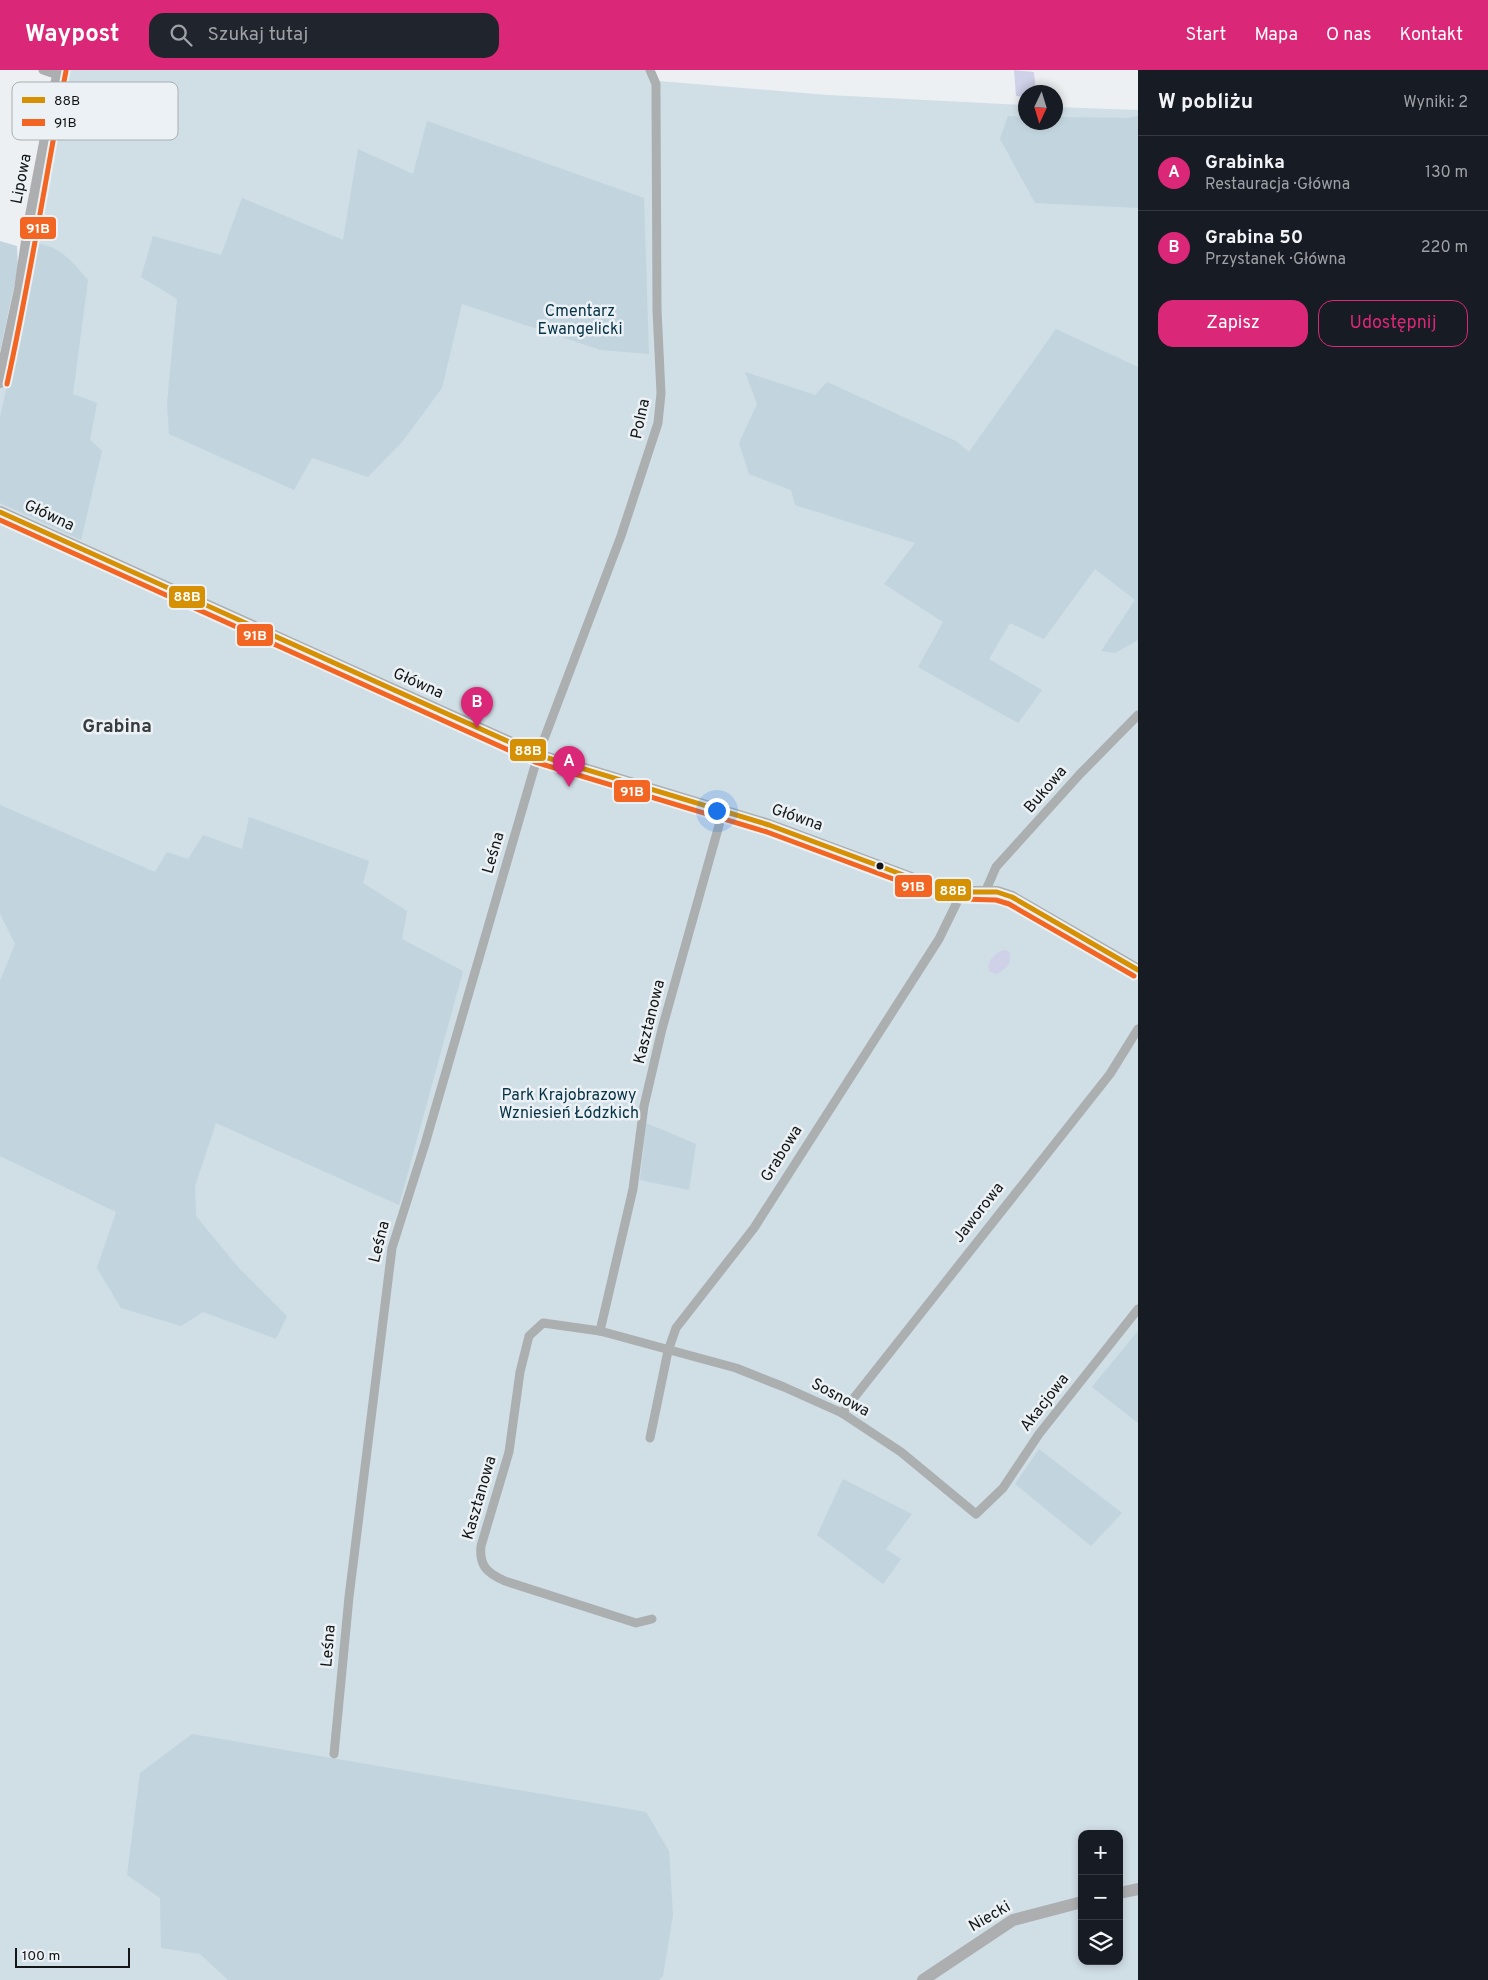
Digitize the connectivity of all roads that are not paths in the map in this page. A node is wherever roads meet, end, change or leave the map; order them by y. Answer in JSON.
{"nodes":[{"id":1,"x":43,"y":70,"type":"edge"},
{"id":2,"x":650,"y":70,"type":"edge"},
{"id":3,"x":58,"y":72,"type":"edge"},
{"id":4,"x":45,"y":140,"type":"edge"},
{"id":5,"x":0,"y":382,"type":"edge"},
{"id":6,"x":0,"y":512,"type":"edge"},
{"id":7,"x":1138,"y":715,"type":"edge"},
{"id":8,"x":538,"y":755,"type":"junction"},
{"id":9,"x":723,"y":812,"type":"junction"},
{"id":10,"x":986,"y":890,"type":"junction"},
{"id":11,"x":962,"y":892,"type":"junction"},
{"id":12,"x":1138,"y":970,"type":"edge"},
{"id":13,"x":1138,"y":1029,"type":"edge"},
{"id":14,"x":1138,"y":1309,"type":"edge"},
{"id":15,"x":600,"y":1331,"type":"junction"},
{"id":16,"x":668,"y":1350,"type":"junction"},
{"id":17,"x":842,"y":1413,"type":"junction"},
{"id":18,"x":650,"y":1438,"type":"dead end"},
{"id":19,"x":976,"y":1514,"type":"joint"},
{"id":20,"x":652,"y":1619,"type":"dead end"},
{"id":21,"x":334,"y":1754,"type":"dead end"},
{"id":22,"x":1138,"y":1889,"type":"edge"},
{"id":23,"x":1123,"y":1892,"type":"edge"},
{"id":24,"x":1078,"y":1903,"type":"edge"},
{"id":25,"x":923,"y":1980,"type":"edge"}],
"edges":[{"from":1,"to":3,"type":"street"},
{"from":2,"to":8,"type":"street","name":"Polna"},
{"from":4,"to":5,"type":"street","name":"Lipowa"},
{"from":6,"to":8,"type":"street","name":"Główna"},
{"from":7,"to":10,"type":"street","name":"Bukowa"},
{"from":8,"to":9,"type":"street","name":"Główna"},
{"from":8,"to":21,"type":"street","name":"Leśna"},
{"from":9,"to":11,"type":"street","name":"Główna"},
{"from":9,"to":15,"type":"street","name":"Kasztanowa"},
{"from":10,"to":11,"type":"street","name":"Główna"},
{"from":10,"to":12,"type":"street","name":"Główna"},
{"from":11,"to":16,"type":"street","name":"Grabowa"},
{"from":13,"to":17,"type":"street","name":"Jaworowa"},
{"from":14,"to":19,"type":"street","name":"Akacjowa"},
{"from":15,"to":16,"type":"street","name":"Kasztanowa"},
{"from":15,"to":20,"type":"street","name":"Kasztanowa"},
{"from":16,"to":17,"type":"street","name":"Sosnowa"},
{"from":16,"to":18,"type":"street","name":"Grabowa"},
{"from":17,"to":19,"type":"street","name":"Sosnowa"},
{"from":22,"to":23,"type":"street"},
{"from":24,"to":25,"type":"street","name":"Niecki"}]}
